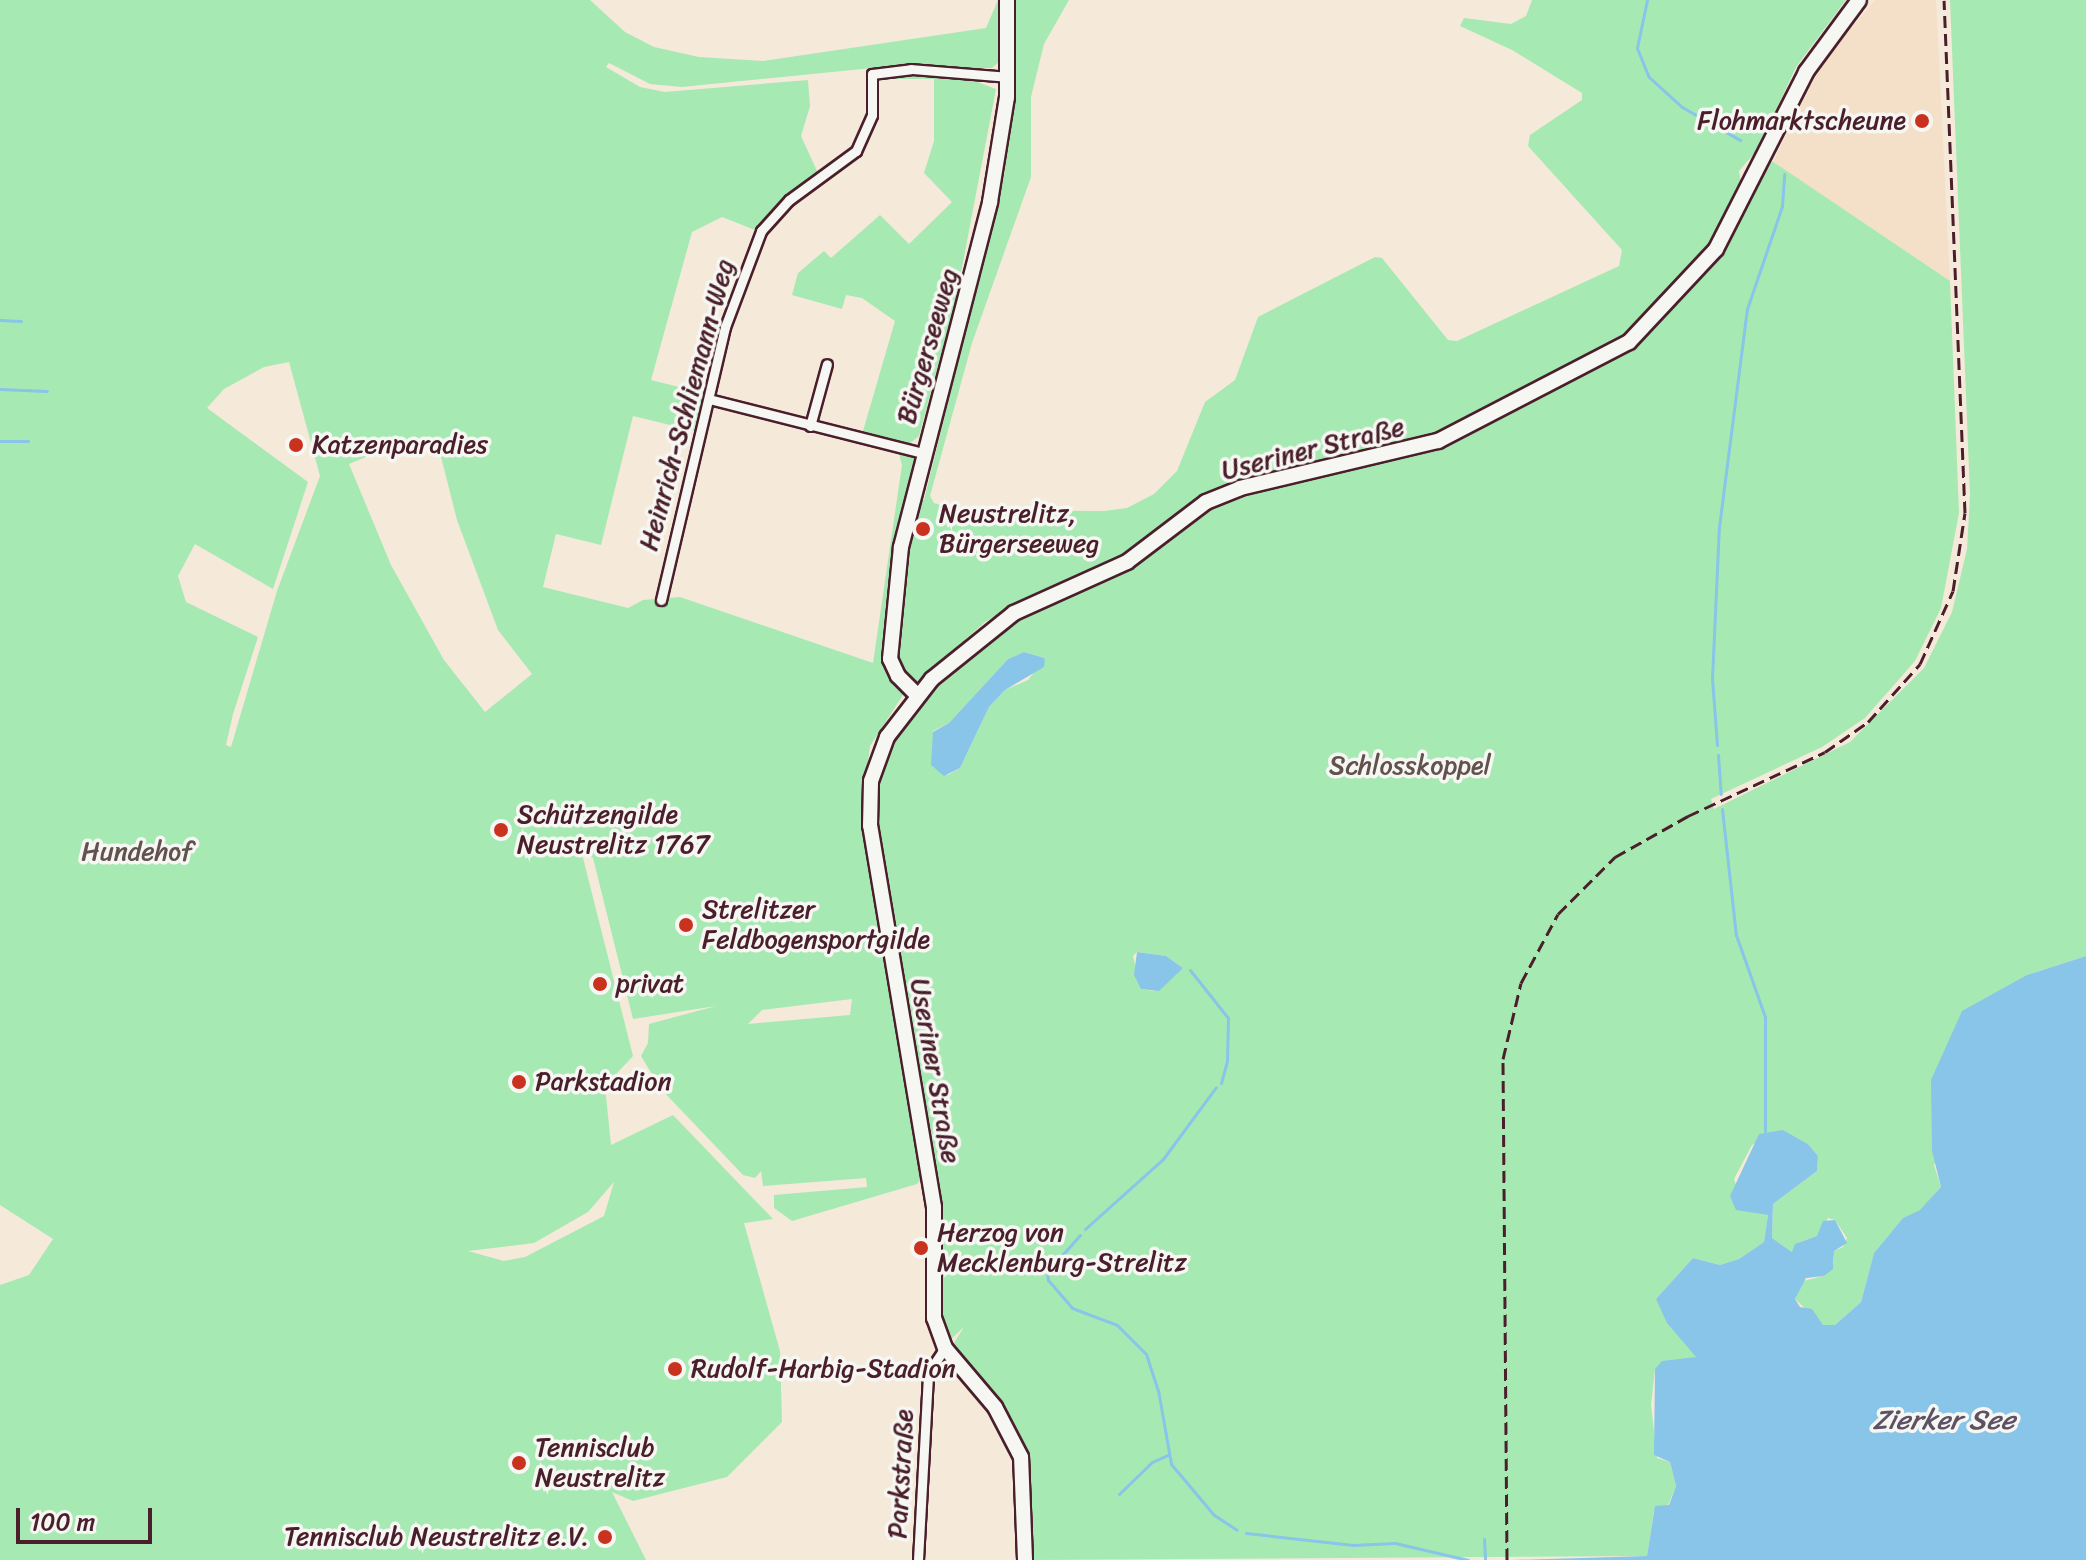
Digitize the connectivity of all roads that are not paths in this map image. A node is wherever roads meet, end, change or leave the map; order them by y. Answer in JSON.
{"nodes":[{"id":1,"x":1007,"y":0,"type":"edge"},
{"id":2,"x":1859,"y":0,"type":"edge"},
{"id":3,"x":1008,"y":77,"type":"junction"},
{"id":4,"x":827,"y":364,"type":"dead end"},
{"id":5,"x":709,"y":399,"type":"junction"},
{"id":6,"x":810,"y":426,"type":"junction"},
{"id":7,"x":923,"y":453,"type":"junction"},
{"id":8,"x":661,"y":600,"type":"dead end"},
{"id":9,"x":917,"y":695,"type":"junction"},
{"id":10,"x":945,"y":1348,"type":"junction"},
{"id":11,"x":918,"y":1560,"type":"edge"},
{"id":12,"x":1025,"y":1560,"type":"edge"}],
"edges":[{"from":1,"to":3,"type":"main road","name":"Bürgerseeweg"},
{"from":2,"to":9,"type":"main road","name":"Useriner Straße"},
{"from":3,"to":5,"type":"street","name":"Heinrich-Schliemann-Weg"},
{"from":3,"to":7,"type":"main road","name":"Bürgerseeweg"},
{"from":4,"to":6,"type":"street"},
{"from":5,"to":6,"type":"street"},
{"from":5,"to":8,"type":"street","name":"Heinrich-Schliemann-Weg"},
{"from":6,"to":7,"type":"street"},
{"from":7,"to":9,"type":"main road","name":"Bürgerseeweg"},
{"from":9,"to":10,"type":"main road","name":"Useriner Straße"},
{"from":10,"to":11,"type":"street","name":"Parkstraße"},
{"from":10,"to":12,"type":"main road","name":"Useriner Straße"}]}
